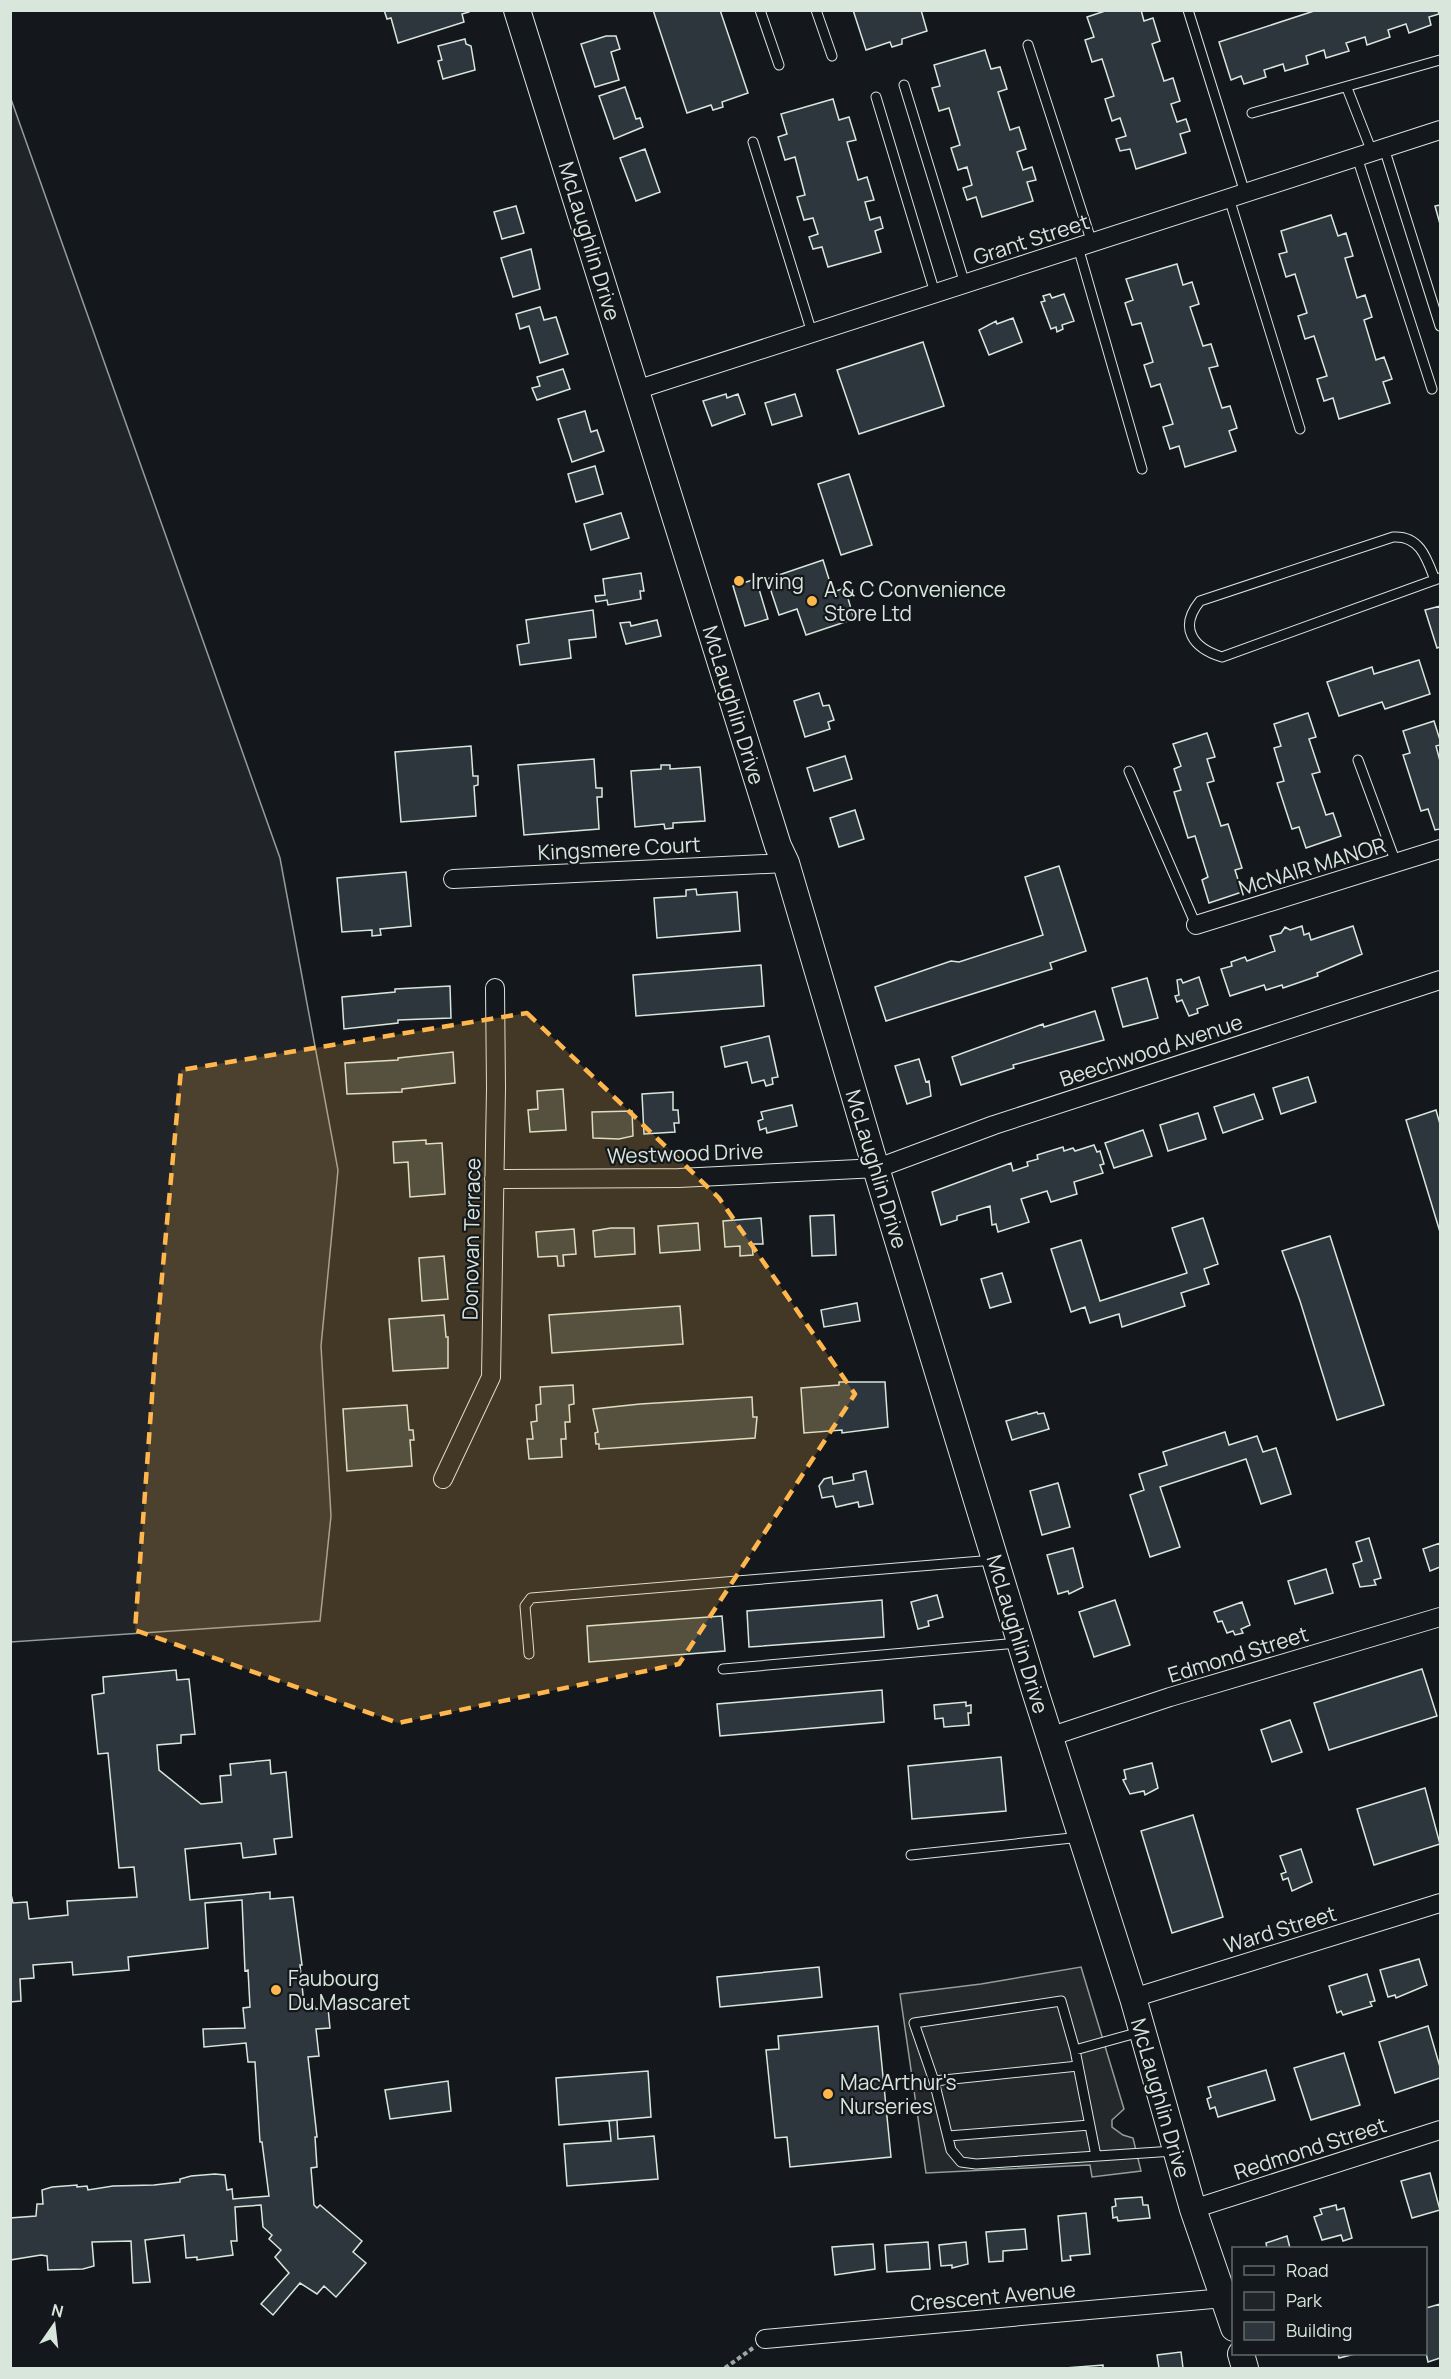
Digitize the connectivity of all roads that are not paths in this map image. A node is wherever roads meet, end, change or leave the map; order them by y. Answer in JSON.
{"nodes":[{"id":1,"x":517,"y":10,"type":"edge"},
{"id":2,"x":760,"y":10,"type":"edge"},
{"id":3,"x":816,"y":10,"type":"edge"},
{"id":4,"x":1188,"y":10,"type":"edge"},
{"id":5,"x":1028,"y":45,"type":"dead end"},
{"id":6,"x":832,"y":56,"type":"dead end"},
{"id":7,"x":1440,"y":60,"type":"edge"},
{"id":8,"x":779,"y":65,"type":"dead end"},
{"id":9,"x":904,"y":85,"type":"dead end"},
{"id":10,"x":1347,"y":88,"type":"junction"},
{"id":11,"x":876,"y":97,"type":"dead end"},
{"id":12,"x":1252,"y":113,"type":"dead end"},
{"id":13,"x":1440,"y":130,"type":"edge"},
{"id":14,"x":753,"y":142,"type":"dead end"},
{"id":15,"x":1371,"y":152,"type":"junction"},
{"id":16,"x":1237,"y":196,"type":"junction"},
{"id":17,"x":1085,"y":245,"type":"junction"},
{"id":18,"x":965,"y":284,"type":"junction"},
{"id":19,"x":935,"y":293,"type":"junction"},
{"id":20,"x":1440,"y":327,"type":"edge"},
{"id":21,"x":812,"y":333,"type":"junction"},
{"id":22,"x":1431,"y":389,"type":"dead end"},
{"id":23,"x":636,"y":390,"type":"junction"},
{"id":24,"x":1300,"y":429,"type":"dead end"},
{"id":25,"x":1142,"y":470,"type":"dead end"},
{"id":26,"x":1438,"y":579,"type":"edge"},
{"id":27,"x":1358,"y":760,"type":"dead end"},
{"id":28,"x":1129,"y":771,"type":"dead end"},
{"id":29,"x":1440,"y":849,"type":"edge"},
{"id":30,"x":786,"y":863,"type":"junction"},
{"id":31,"x":1396,"y":863,"type":"junction"},
{"id":32,"x":453,"y":879,"type":"dead end"},
{"id":33,"x":1196,"y":925,"type":"joint"},
{"id":34,"x":1440,"y":980,"type":"edge"},
{"id":35,"x":495,"y":988,"type":"dead end"},
{"id":36,"x":878,"y":1168,"type":"junction"},
{"id":37,"x":494,"y":1179,"type":"junction"},
{"id":38,"x":443,"y":1479,"type":"dead end"},
{"id":39,"x":996,"y":1560,"type":"junction"},
{"id":40,"x":1440,"y":1617,"type":"edge"},
{"id":41,"x":1021,"y":1643,"type":"junction"},
{"id":42,"x":529,"y":1654,"type":"dead end"},
{"id":43,"x":723,"y":1669,"type":"dead end"},
{"id":44,"x":1049,"y":1737,"type":"junction"},
{"id":45,"x":1081,"y":1837,"type":"junction"},
{"id":46,"x":911,"y":1855,"type":"dead end"},
{"id":47,"x":1440,"y":1903,"type":"edge"},
{"id":48,"x":1133,"y":1998,"type":"junction"},
{"id":49,"x":1142,"y":2031,"type":"junction"},
{"id":50,"x":1075,"y":2050,"type":"junction"},
{"id":51,"x":1078,"y":2066,"type":"junction"},
{"id":52,"x":934,"y":2081,"type":"junction"},
{"id":53,"x":1090,"y":2125,"type":"junction"},
{"id":54,"x":1440,"y":2130,"type":"edge"},
{"id":55,"x":948,"y":2136,"type":"junction"},
{"id":56,"x":1176,"y":2151,"type":"junction"},
{"id":57,"x":1096,"y":2156,"type":"junction"},
{"id":58,"x":1193,"y":2209,"type":"junction"},
{"id":59,"x":1224,"y":2298,"type":"junction"},
{"id":60,"x":1232,"y":2325,"type":"edge"},
{"id":61,"x":765,"y":2339,"type":"road end"}],
"edges":[{"from":1,"to":23,"type":"main road","name":"McLaughlin Drive"},
{"from":2,"to":8,"type":"lane"},
{"from":3,"to":6,"type":"lane"},
{"from":4,"to":16,"type":"lane"},
{"from":5,"to":17,"type":"lane"},
{"from":7,"to":10,"type":"lane"},
{"from":9,"to":18,"type":"lane"},
{"from":10,"to":12,"type":"lane"},
{"from":10,"to":15,"type":"lane"},
{"from":11,"to":19,"type":"lane"},
{"from":13,"to":15,"type":"street","name":"Grant Street"},
{"from":14,"to":21,"type":"lane"},
{"from":15,"to":16,"type":"street","name":"Grant Street"},
{"from":15,"to":20,"type":"lane"},
{"from":15,"to":22,"type":"lane"},
{"from":16,"to":17,"type":"street","name":"Grant Street"},
{"from":16,"to":24,"type":"lane"},
{"from":17,"to":18,"type":"street","name":"Grant Street"},
{"from":17,"to":25,"type":"lane"},
{"from":18,"to":19,"type":"street","name":"Grant Street"},
{"from":19,"to":21,"type":"street","name":"Grant Street"},
{"from":21,"to":23,"type":"street","name":"Grant Street"},
{"from":23,"to":30,"type":"main road","name":"McLaughlin Drive"},
{"from":26,"to":26,"type":"lane"},
{"from":27,"to":31,"type":"lane"},
{"from":28,"to":33,"type":"lane"},
{"from":29,"to":31,"type":"street","name":"McNAIR MANOR"},
{"from":30,"to":32,"type":"street","name":"Kingsmere Court"},
{"from":30,"to":36,"type":"main road","name":"McLaughlin Drive"},
{"from":31,"to":33,"type":"street","name":"McNAIR MANOR"},
{"from":34,"to":36,"type":"street","name":"Beechwood Avenue"},
{"from":35,"to":37,"type":"street","name":"Donovan Terrace"},
{"from":36,"to":37,"type":"street","name":"Westwood Drive"},
{"from":36,"to":39,"type":"main road","name":"McLaughlin Drive"},
{"from":37,"to":38,"type":"street","name":"Donovan Terrace"},
{"from":39,"to":41,"type":"main road","name":"McLaughlin Drive"},
{"from":39,"to":42,"type":"lane"},
{"from":40,"to":44,"type":"street","name":"Edmond Street"},
{"from":41,"to":43,"type":"lane"},
{"from":41,"to":44,"type":"main road","name":"McLaughlin Drive"},
{"from":44,"to":45,"type":"main road","name":"McLaughlin Drive"},
{"from":45,"to":46,"type":"lane"},
{"from":45,"to":48,"type":"main road","name":"McLaughlin Drive"},
{"from":47,"to":48,"type":"street","name":"Ward Street"},
{"from":48,"to":49,"type":"main road","name":"McLaughlin Drive"},
{"from":49,"to":50,"type":"lane"},
{"from":49,"to":56,"type":"main road","name":"McLaughlin Drive"},
{"from":50,"to":51,"type":"lane"},
{"from":50,"to":52,"type":"lane"},
{"from":51,"to":52,"type":"lane"},
{"from":51,"to":53,"type":"lane"},
{"from":52,"to":55,"type":"lane"},
{"from":53,"to":55,"type":"lane"},
{"from":53,"to":57,"type":"lane"},
{"from":54,"to":58,"type":"street","name":"Redmond Street"},
{"from":55,"to":57,"type":"lane"},
{"from":56,"to":57,"type":"lane"},
{"from":56,"to":58,"type":"main road","name":"McLaughlin Drive"},
{"from":58,"to":59,"type":"main road","name":"McLaughlin Drive"},
{"from":59,"to":60,"type":"main road","name":"McLaughlin Drive"},
{"from":59,"to":61,"type":"street","name":"Crescent Avenue"}]}
